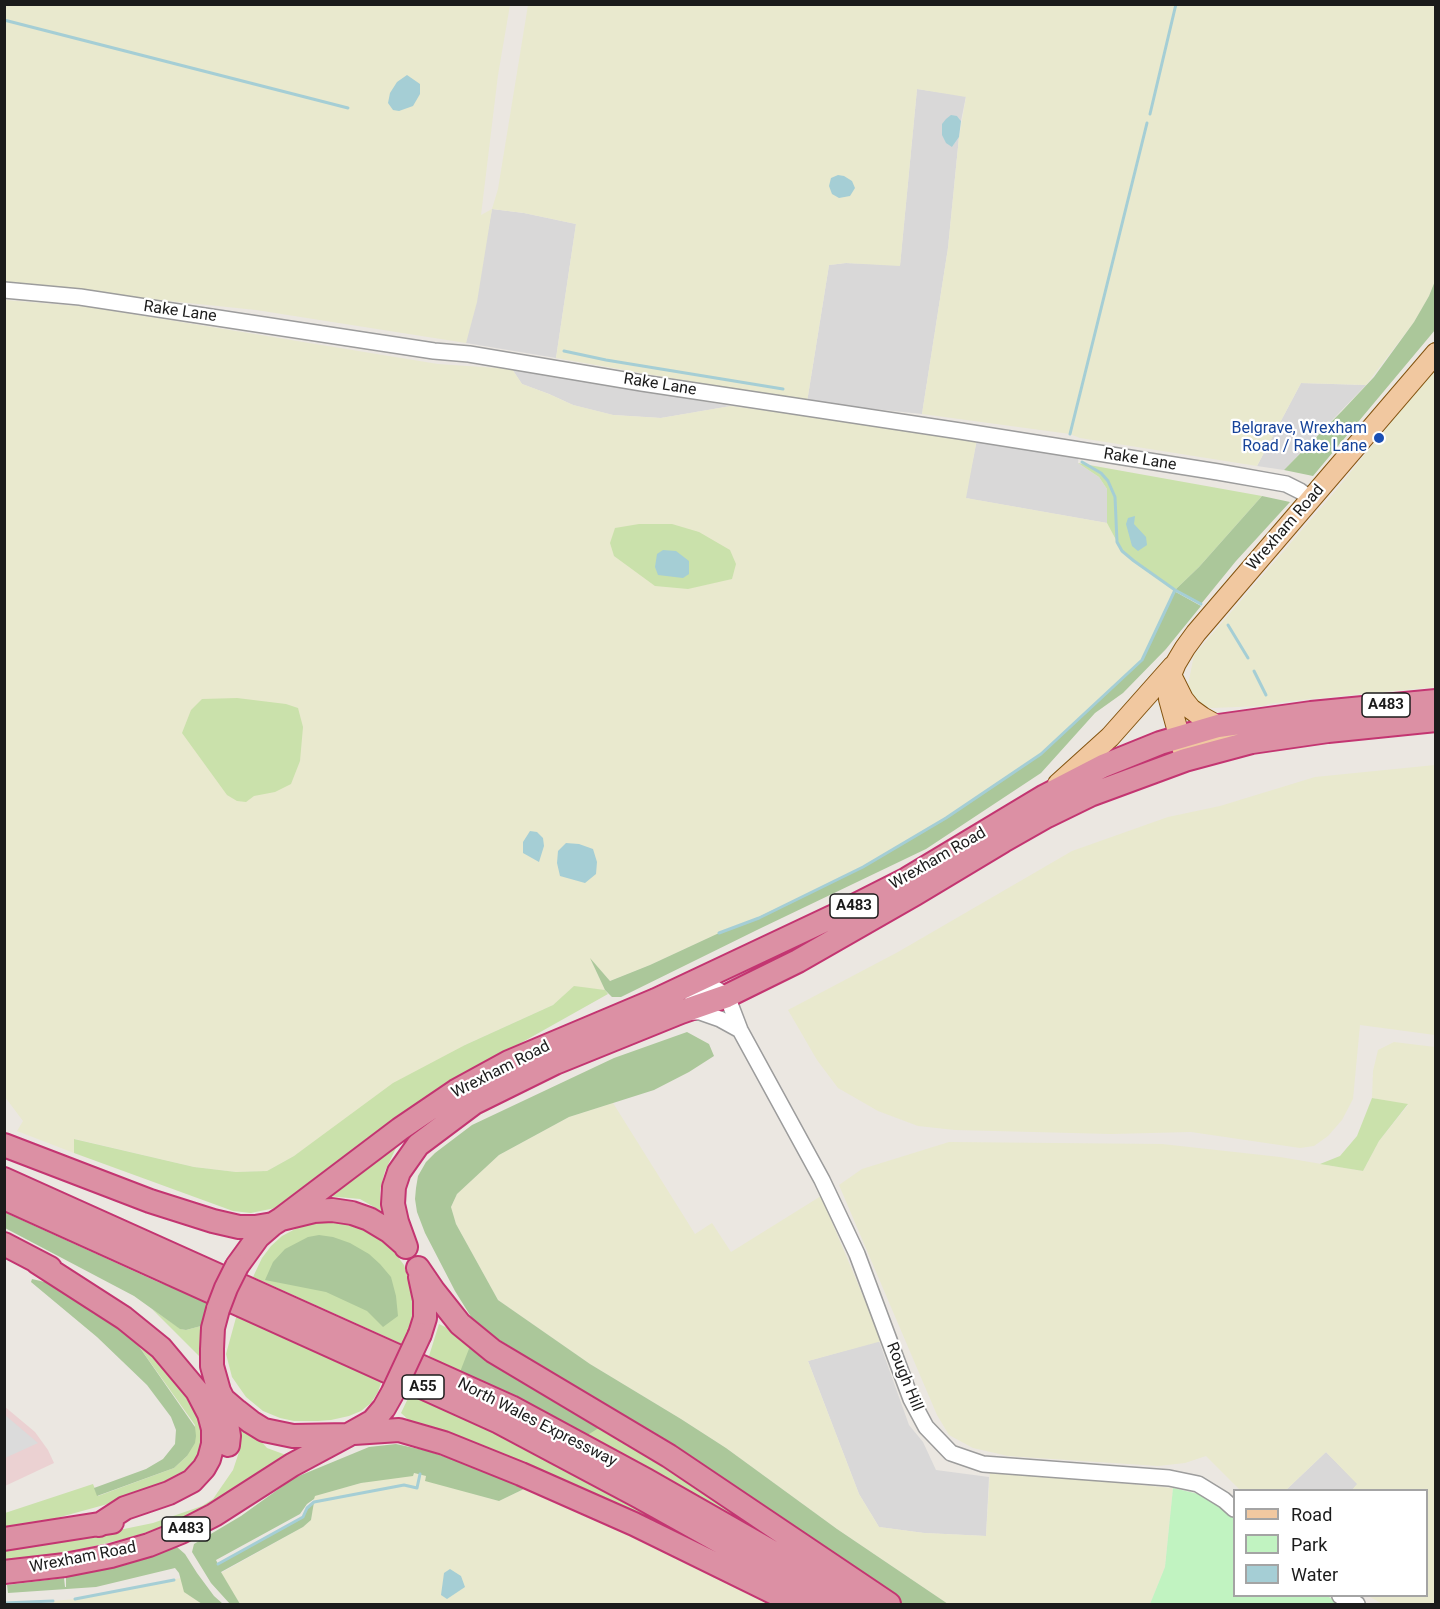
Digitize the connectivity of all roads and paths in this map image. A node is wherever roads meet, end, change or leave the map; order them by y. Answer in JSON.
{"nodes":[{"id":1,"x":4,"y":290,"type":"edge"},
{"id":2,"x":1436,"y":352,"type":"edge"},
{"id":3,"x":1311,"y":499,"type":"junction"},
{"id":4,"x":1174,"y":669,"type":"junction"},
{"id":5,"x":1436,"y":701,"type":"edge"},
{"id":6,"x":1436,"y":720,"type":"edge"},
{"id":7,"x":1218,"y":726,"type":"junction"},
{"id":8,"x":1182,"y":748,"type":"junction"},
{"id":9,"x":1045,"y":796,"type":"junction"},
{"id":10,"x":727,"y":996,"type":"junction"},
{"id":11,"x":656,"y":1000,"type":"junction"},
{"id":12,"x":681,"y":1012,"type":"junction"},
{"id":13,"x":740,"y":1030,"type":"junction"},
{"id":14,"x":4,"y":1145,"type":"edge"},
{"id":15,"x":4,"y":1179,"type":"edge"},
{"id":16,"x":4,"y":1198,"type":"edge"},
{"id":17,"x":277,"y":1222,"type":"junction"},
{"id":18,"x":4,"y":1244,"type":"edge"},
{"id":19,"x":406,"y":1247,"type":"junction"},
{"id":20,"x":37,"y":1262,"type":"junction"},
{"id":21,"x":418,"y":1268,"type":"junction"},
{"id":22,"x":221,"y":1395,"type":"junction"},
{"id":23,"x":351,"y":1434,"type":"junction"},
{"id":24,"x":1233,"y":1508,"type":"edge"},
{"id":25,"x":99,"y":1525,"type":"junction"},
{"id":26,"x":4,"y":1539,"type":"edge"},
{"id":27,"x":4,"y":1572,"type":"edge"},
{"id":28,"x":1342,"y":1597,"type":"edge"},
{"id":29,"x":797,"y":1605,"type":"edge"},
{"id":30,"x":827,"y":1605,"type":"edge"},
{"id":31,"x":859,"y":1605,"type":"edge"},
{"id":32,"x":890,"y":1605,"type":"edge"},
{"id":33,"x":1357,"y":1605,"type":"edge"}],
"edges":[{"from":1,"to":3,"type":"street","name":"Rake Lane"},
{"from":2,"to":3,"type":"main road","name":"Wrexham Road"},
{"from":3,"to":4,"type":"main road","name":"Wrexham Road"},
{"from":4,"to":7,"type":"main road"},
{"from":4,"to":8,"type":"main road"},
{"from":4,"to":9,"type":"main road","name":"Wrexham Road"},
{"from":5,"to":7,"type":"highway","number":"A483"},
{"from":6,"to":8,"type":"highway","number":"A483"},
{"from":7,"to":8,"type":"highway","number":"A483"},
{"from":8,"to":9,"type":"highway","name":"Wrexham Road","number":"A483"},
{"from":8,"to":10,"type":"highway","name":"Wrexham Road","number":"A483"},
{"from":9,"to":11,"type":"highway","name":"Wrexham Road","number":"A483"},
{"from":10,"to":11,"type":"street"},
{"from":10,"to":12,"type":"highway","name":"Wrexham Road","number":"A483"},
{"from":10,"to":13,"type":"street","name":"Rough Hill"},
{"from":11,"to":17,"type":"highway","name":"Wrexham Road","number":"A483"},
{"from":12,"to":13,"type":"street"},
{"from":12,"to":19,"type":"highway","name":"Wrexham Road","number":"A483"},
{"from":13,"to":24,"type":"street","name":"Rough Hill"},
{"from":14,"to":17,"type":"highway"},
{"from":15,"to":31,"type":"highway","name":"North Wales Expressway","number":"A55"},
{"from":16,"to":30,"type":"highway","name":"North Wales Expressway","number":"A55"},
{"from":17,"to":19,"type":"highway"},
{"from":17,"to":22,"type":"highway","name":"Wrexham Road","bridge":true},
{"from":18,"to":20,"type":"highway"},
{"from":19,"to":21,"type":"highway"},
{"from":20,"to":22,"type":"highway"},
{"from":20,"to":25,"type":"highway"},
{"from":21,"to":23,"type":"highway","name":"Wrexham Road","bridge":true},
{"from":21,"to":32,"type":"highway"},
{"from":22,"to":23,"type":"highway"},
{"from":22,"to":25,"type":"highway","name":"Wrexham Road","number":"A483"},
{"from":23,"to":27,"type":"highway","name":"Wrexham Road","number":"A483"},
{"from":23,"to":29,"type":"highway"},
{"from":25,"to":26,"type":"highway","name":"Wrexham Road","number":"A483"},
{"from":28,"to":33,"type":"street"}]}
